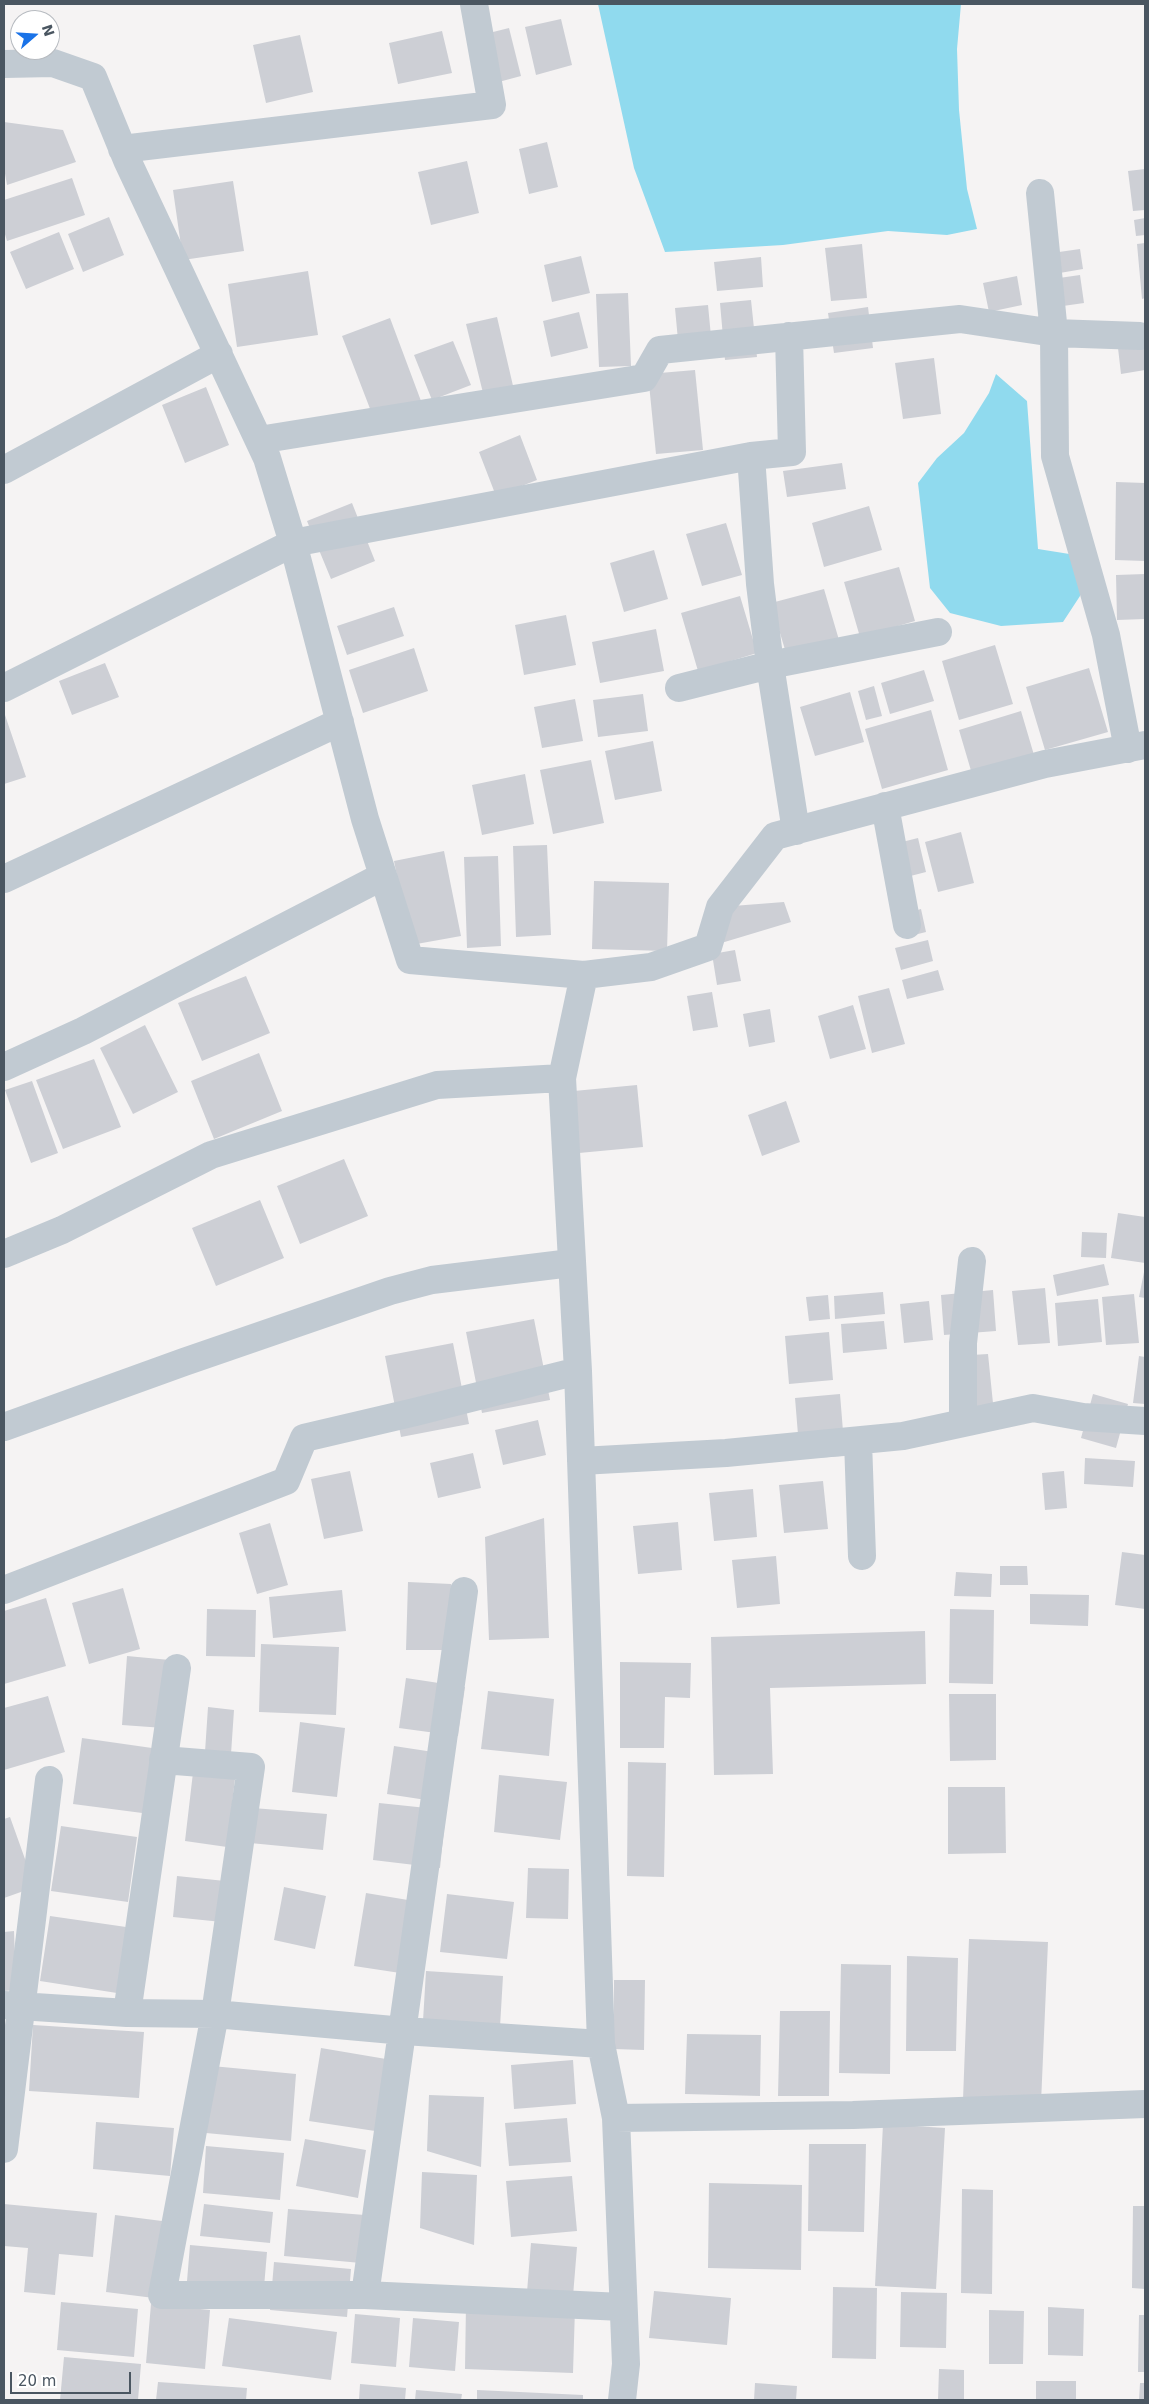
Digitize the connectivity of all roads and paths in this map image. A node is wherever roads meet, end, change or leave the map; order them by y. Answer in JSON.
{"nodes":[{"id":1,"x":474,"y":4,"type":"edge"},
{"id":2,"x":4,"y":64,"type":"edge"},
{"id":3,"x":122,"y":149,"type":"junction"},
{"id":4,"x":1040,"y":193,"type":"dead end"},
{"id":5,"x":1054,"y":333,"type":"junction"},
{"id":6,"x":789,"y":336,"type":"junction"},
{"id":7,"x":1140,"y":336,"type":"dead end"},
{"id":8,"x":219,"y":354,"type":"junction"},
{"id":9,"x":259,"y":440,"type":"junction"},
{"id":10,"x":751,"y":456,"type":"junction"},
{"id":11,"x":4,"y":470,"type":"edge"},
{"id":12,"x":293,"y":543,"type":"junction"},
{"id":13,"x":938,"y":632,"type":"dead end"},
{"id":14,"x":770,"y":665,"type":"junction"},
{"id":15,"x":4,"y":688,"type":"edge"},
{"id":16,"x":679,"y":688,"type":"dead end"},
{"id":17,"x":340,"y":722,"type":"junction"},
{"id":18,"x":1137,"y":747,"type":"edge"},
{"id":19,"x":885,"y":806,"type":"junction"},
{"id":20,"x":796,"y":830,"type":"junction"},
{"id":21,"x":383,"y":876,"type":"junction"},
{"id":22,"x":4,"y":880,"type":"edge"},
{"id":23,"x":907,"y":925,"type":"dead end"},
{"id":24,"x":584,"y":975,"type":"junction"},
{"id":25,"x":4,"y":1067,"type":"edge"},
{"id":26,"x":562,"y":1078,"type":"junction"},
{"id":27,"x":4,"y":1254,"type":"edge"},
{"id":28,"x":972,"y":1261,"type":"dead end"},
{"id":29,"x":571,"y":1263,"type":"junction"},
{"id":30,"x":578,"y":1371,"type":"junction"},
{"id":31,"x":1145,"y":1421,"type":"edge"},
{"id":32,"x":962,"y":1423,"type":"junction"},
{"id":33,"x":4,"y":1427,"type":"edge"},
{"id":34,"x":858,"y":1441,"type":"junction"},
{"id":35,"x":581,"y":1461,"type":"junction"},
{"id":36,"x":862,"y":1556,"type":"dead end"},
{"id":37,"x":4,"y":1590,"type":"edge"},
{"id":38,"x":464,"y":1591,"type":"dead end"},
{"id":39,"x":177,"y":1668,"type":"dead end"},
{"id":40,"x":163,"y":1760,"type":"junction"},
{"id":41,"x":49,"y":1780,"type":"dead end"},
{"id":42,"x":12,"y":2005,"type":"edge"},
{"id":43,"x":126,"y":2013,"type":"junction"},
{"id":44,"x":215,"y":2014,"type":"junction"},
{"id":45,"x":404,"y":2031,"type":"junction"},
{"id":46,"x":601,"y":2044,"type":"junction"},
{"id":47,"x":1145,"y":2104,"type":"edge"},
{"id":48,"x":616,"y":2118,"type":"junction"},
{"id":49,"x":4,"y":2149,"type":"edge"},
{"id":50,"x":365,"y":2296,"type":"junction"},
{"id":51,"x":622,"y":2307,"type":"junction"},
{"id":52,"x":622,"y":2400,"type":"edge"}],
"edges":[{"from":1,"to":3,"type":"street"},
{"from":2,"to":3,"type":"street"},
{"from":3,"to":8,"type":"street"},
{"from":4,"to":5,"type":"street"},
{"from":5,"to":6,"type":"street"},
{"from":5,"to":7,"type":"street"},
{"from":5,"to":18,"type":"street"},
{"from":6,"to":9,"type":"street"},
{"from":6,"to":10,"type":"street"},
{"from":8,"to":9,"type":"street"},
{"from":8,"to":11,"type":"street"},
{"from":9,"to":12,"type":"street"},
{"from":10,"to":12,"type":"street"},
{"from":10,"to":14,"type":"street"},
{"from":12,"to":15,"type":"street"},
{"from":12,"to":17,"type":"street"},
{"from":13,"to":14,"type":"street"},
{"from":14,"to":16,"type":"street"},
{"from":14,"to":20,"type":"street"},
{"from":17,"to":21,"type":"street"},
{"from":17,"to":22,"type":"street"},
{"from":18,"to":19,"type":"street"},
{"from":19,"to":20,"type":"street"},
{"from":19,"to":23,"type":"street"},
{"from":20,"to":24,"type":"street"},
{"from":21,"to":24,"type":"street"},
{"from":21,"to":25,"type":"street"},
{"from":24,"to":26,"type":"street"},
{"from":26,"to":27,"type":"street"},
{"from":26,"to":29,"type":"street"},
{"from":28,"to":32,"type":"street"},
{"from":29,"to":30,"type":"street"},
{"from":29,"to":33,"type":"street"},
{"from":30,"to":35,"type":"street"},
{"from":30,"to":37,"type":"street"},
{"from":31,"to":32,"type":"street"},
{"from":32,"to":34,"type":"street"},
{"from":34,"to":35,"type":"street"},
{"from":34,"to":36,"type":"street"},
{"from":35,"to":46,"type":"street"},
{"from":38,"to":45,"type":"street"},
{"from":39,"to":40,"type":"street"},
{"from":40,"to":43,"type":"street"},
{"from":40,"to":44,"type":"street"},
{"from":41,"to":42,"type":"street"},
{"from":42,"to":43,"type":"street"},
{"from":42,"to":49,"type":"street"},
{"from":43,"to":44,"type":"street"},
{"from":44,"to":45,"type":"street"},
{"from":44,"to":50,"type":"street"},
{"from":45,"to":46,"type":"street"},
{"from":45,"to":50,"type":"street"},
{"from":46,"to":48,"type":"street"},
{"from":47,"to":48,"type":"street"},
{"from":48,"to":51,"type":"street"},
{"from":50,"to":51,"type":"street"},
{"from":51,"to":52,"type":"street"}]}
